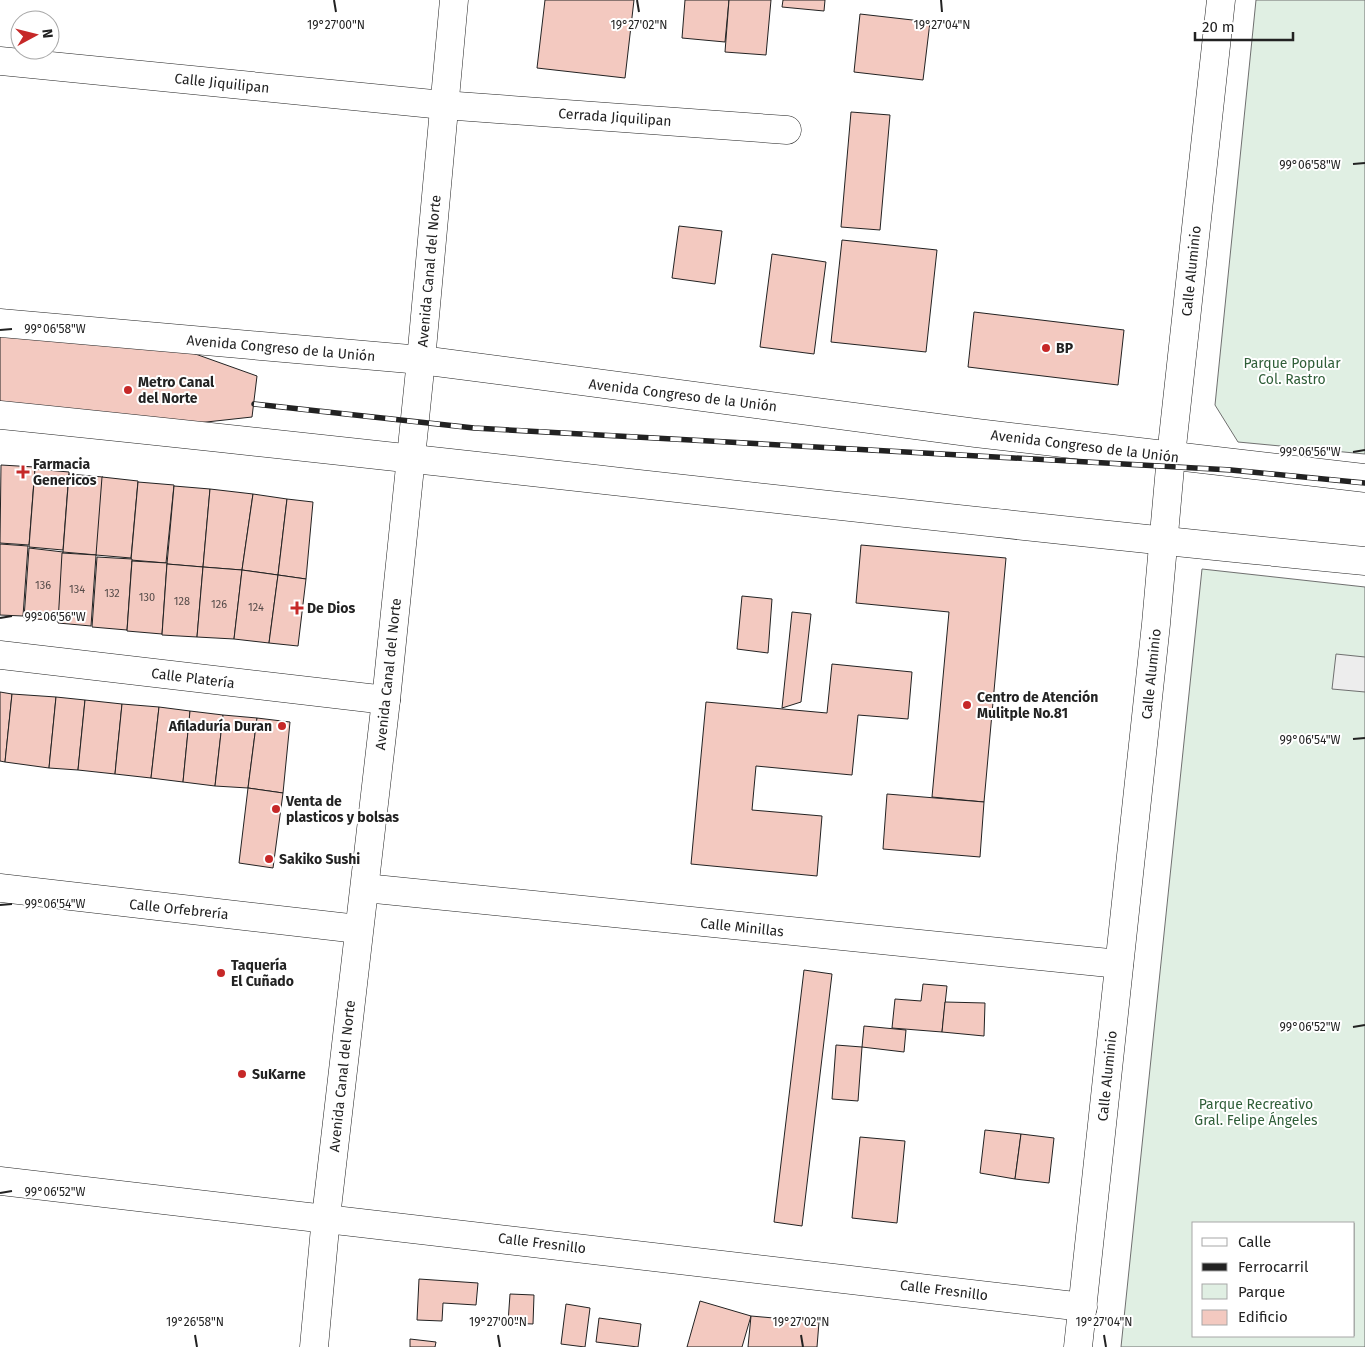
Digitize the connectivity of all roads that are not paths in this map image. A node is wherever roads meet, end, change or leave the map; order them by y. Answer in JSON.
{"nodes":[{"id":1,"x":454,"y":0,"type":"edge"},
{"id":2,"x":1221,"y":0,"type":"edge"},
{"id":3,"x":0,"y":61,"type":"edge"},
{"id":4,"x":443,"y":105,"type":"junction"},
{"id":5,"x":787,"y":130,"type":"dead end"},
{"id":6,"x":0,"y":323,"type":"edge"},
{"id":7,"x":421,"y":360,"type":"junction"},
{"id":8,"x":0,"y":415,"type":"edge"},
{"id":9,"x":1171,"y":456,"type":"junction"},
{"id":10,"x":410,"y":457,"type":"junction"},
{"id":11,"x":1365,"y":478,"type":"edge"},
{"id":12,"x":1162,"y":541,"type":"junction"},
{"id":13,"x":1365,"y":560,"type":"edge"},
{"id":14,"x":0,"y":655,"type":"edge"},
{"id":15,"x":386,"y":700,"type":"junction"},
{"id":16,"x":0,"y":888,"type":"edge"},
{"id":17,"x":365,"y":888,"type":"junction"},
{"id":18,"x":358,"y":929,"type":"junction"},
{"id":19,"x":1119,"y":964,"type":"junction"},
{"id":20,"x":0,"y":1181,"type":"edge"},
{"id":21,"x":326,"y":1217,"type":"junction"},
{"id":22,"x":1083,"y":1306,"type":"junction"},
{"id":23,"x":314,"y":1347,"type":"edge"},
{"id":24,"x":1078,"y":1347,"type":"edge"}],
"edges":[{"from":1,"to":4,"type":"street","name":"Avenida Canal del Norte"},
{"from":2,"to":9,"type":"street","name":"Calle Aluminio"},
{"from":3,"to":4,"type":"street","name":"Calle Jiquilipan"},
{"from":4,"to":5,"type":"street","name":"Cerrada Jiquilipan"},
{"from":4,"to":7,"type":"street","name":"Avenida Canal del Norte"},
{"from":6,"to":7,"type":"street","name":"Avenida Congreso de la Unión"},
{"from":7,"to":9,"type":"street","name":"Avenida Congreso de la Unión"},
{"from":7,"to":10,"type":"street","name":"Avenida Canal del Norte"},
{"from":8,"to":10,"type":"street"},
{"from":9,"to":11,"type":"street","name":"Avenida Congreso de la Unión"},
{"from":9,"to":12,"type":"street","name":"Calle Aluminio"},
{"from":10,"to":12,"type":"street"},
{"from":10,"to":15,"type":"street","name":"Avenida Canal del Norte"},
{"from":12,"to":13,"type":"street"},
{"from":12,"to":19,"type":"street","name":"Calle Aluminio"},
{"from":14,"to":15,"type":"street","name":"Calle Platería"},
{"from":15,"to":17,"type":"street","name":"Avenida Canal del Norte"},
{"from":16,"to":18,"type":"street","name":"Calle Orfebrería"},
{"from":17,"to":18,"type":"street","name":"Avenida Canal del Norte"},
{"from":17,"to":19,"type":"street","name":"Calle Minillas"},
{"from":18,"to":21,"type":"street","name":"Avenida Canal del Norte"},
{"from":19,"to":22,"type":"street","name":"Calle Aluminio"},
{"from":20,"to":21,"type":"street","name":"Calle Fresnillo"},
{"from":21,"to":22,"type":"street","name":"Calle Fresnillo"},
{"from":21,"to":23,"type":"street","name":"Avenida Canal del Norte"},
{"from":22,"to":24,"type":"street","name":"Calle Aluminio"}]}
